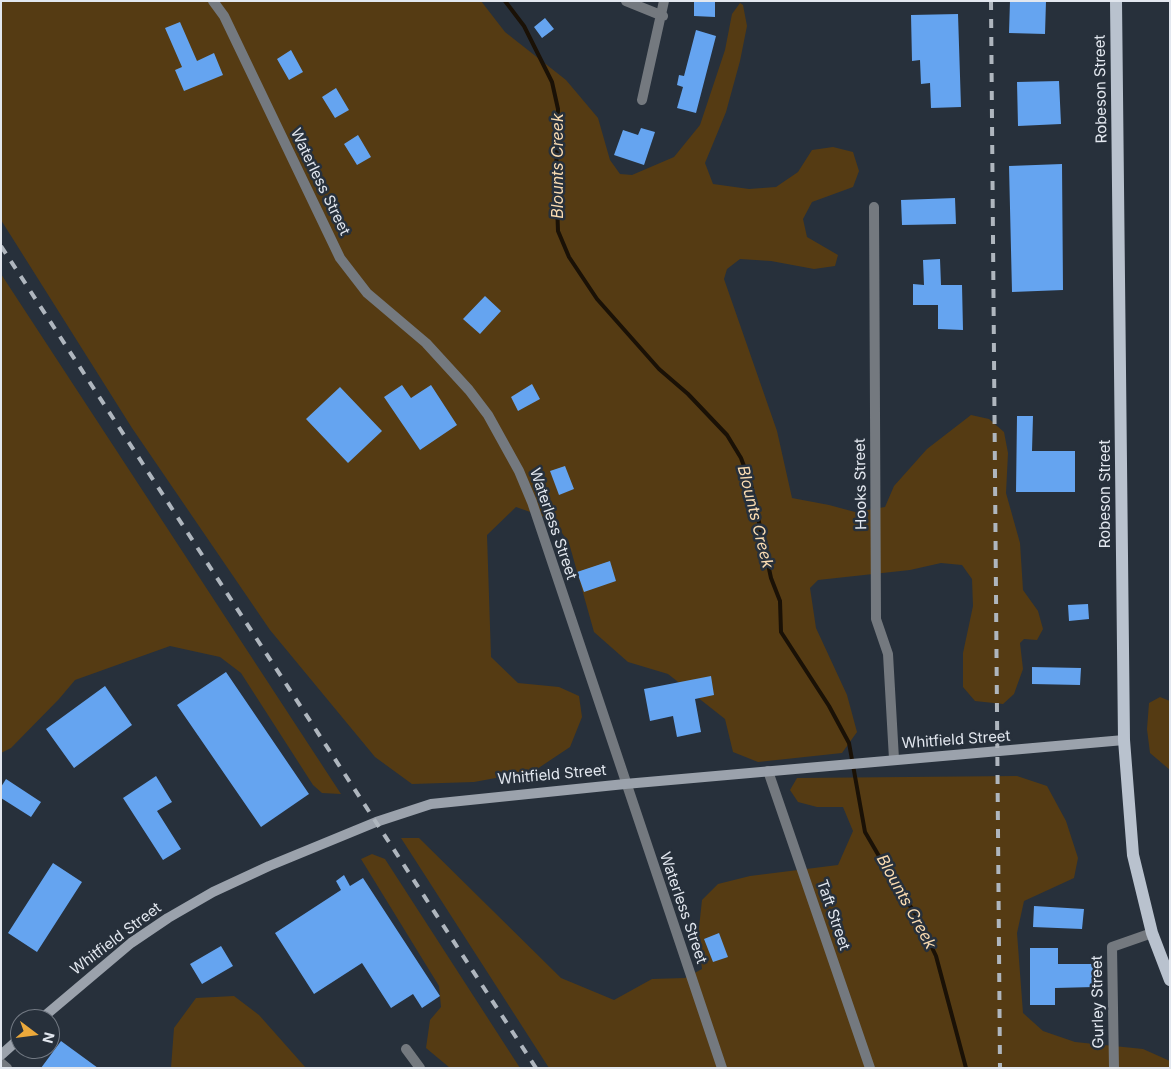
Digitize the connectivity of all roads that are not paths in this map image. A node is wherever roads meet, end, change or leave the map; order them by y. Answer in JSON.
{"nodes":[{"id":1,"x":214,"y":1,"type":"edge"},
{"id":2,"x":626,"y":1,"type":"edge"},
{"id":3,"x":664,"y":1,"type":"edge"},
{"id":4,"x":1116,"y":1,"type":"edge"},
{"id":5,"x":663,"y":16,"type":"junction"},
{"id":6,"x":642,"y":100,"type":"dead end"},
{"id":7,"x":874,"y":207,"type":"dead end"},
{"id":8,"x":1124,"y":740,"type":"junction"},
{"id":9,"x":894,"y":759,"type":"junction"},
{"id":10,"x":768,"y":771,"type":"junction"},
{"id":11,"x":625,"y":784,"type":"junction"},
{"id":12,"x":1152,"y":934,"type":"junction"},
{"id":13,"x":1170,"y":980,"type":"edge"},
{"id":14,"x":53,"y":1009,"type":"edge"},
{"id":15,"x":406,"y":1049,"type":"dead end"},
{"id":16,"x":1,"y":1064,"type":"edge"},
{"id":17,"x":7,"y":1068,"type":"edge"},
{"id":18,"x":420,"y":1068,"type":"edge"},
{"id":19,"x":722,"y":1068,"type":"edge"},
{"id":20,"x":870,"y":1068,"type":"edge"},
{"id":21,"x":1114,"y":1068,"type":"edge"}],
"edges":[{"from":1,"to":11,"type":"street","name":"Waterless Street"},
{"from":2,"to":5,"type":"street"},
{"from":3,"to":5,"type":"street"},
{"from":4,"to":8,"type":"main road","name":"Robeson Street"},
{"from":5,"to":6,"type":"street"},
{"from":7,"to":9,"type":"street","name":"Hooks Street"},
{"from":8,"to":9,"type":"main road","name":"Whitfield Street"},
{"from":8,"to":12,"type":"main road","name":"Robeson Street"},
{"from":9,"to":10,"type":"main road","name":"Whitfield Street"},
{"from":10,"to":11,"type":"main road","name":"Whitfield Street"},
{"from":10,"to":20,"type":"street","name":"Taft Street"},
{"from":11,"to":14,"type":"main road","name":"Whitfield Street"},
{"from":11,"to":19,"type":"street","name":"Waterless Street"},
{"from":12,"to":13,"type":"main road","name":"Robeson Street"},
{"from":12,"to":21,"type":"street","name":"Gurley Street"},
{"from":15,"to":18,"type":"street"},
{"from":16,"to":17,"type":"street"}]}
